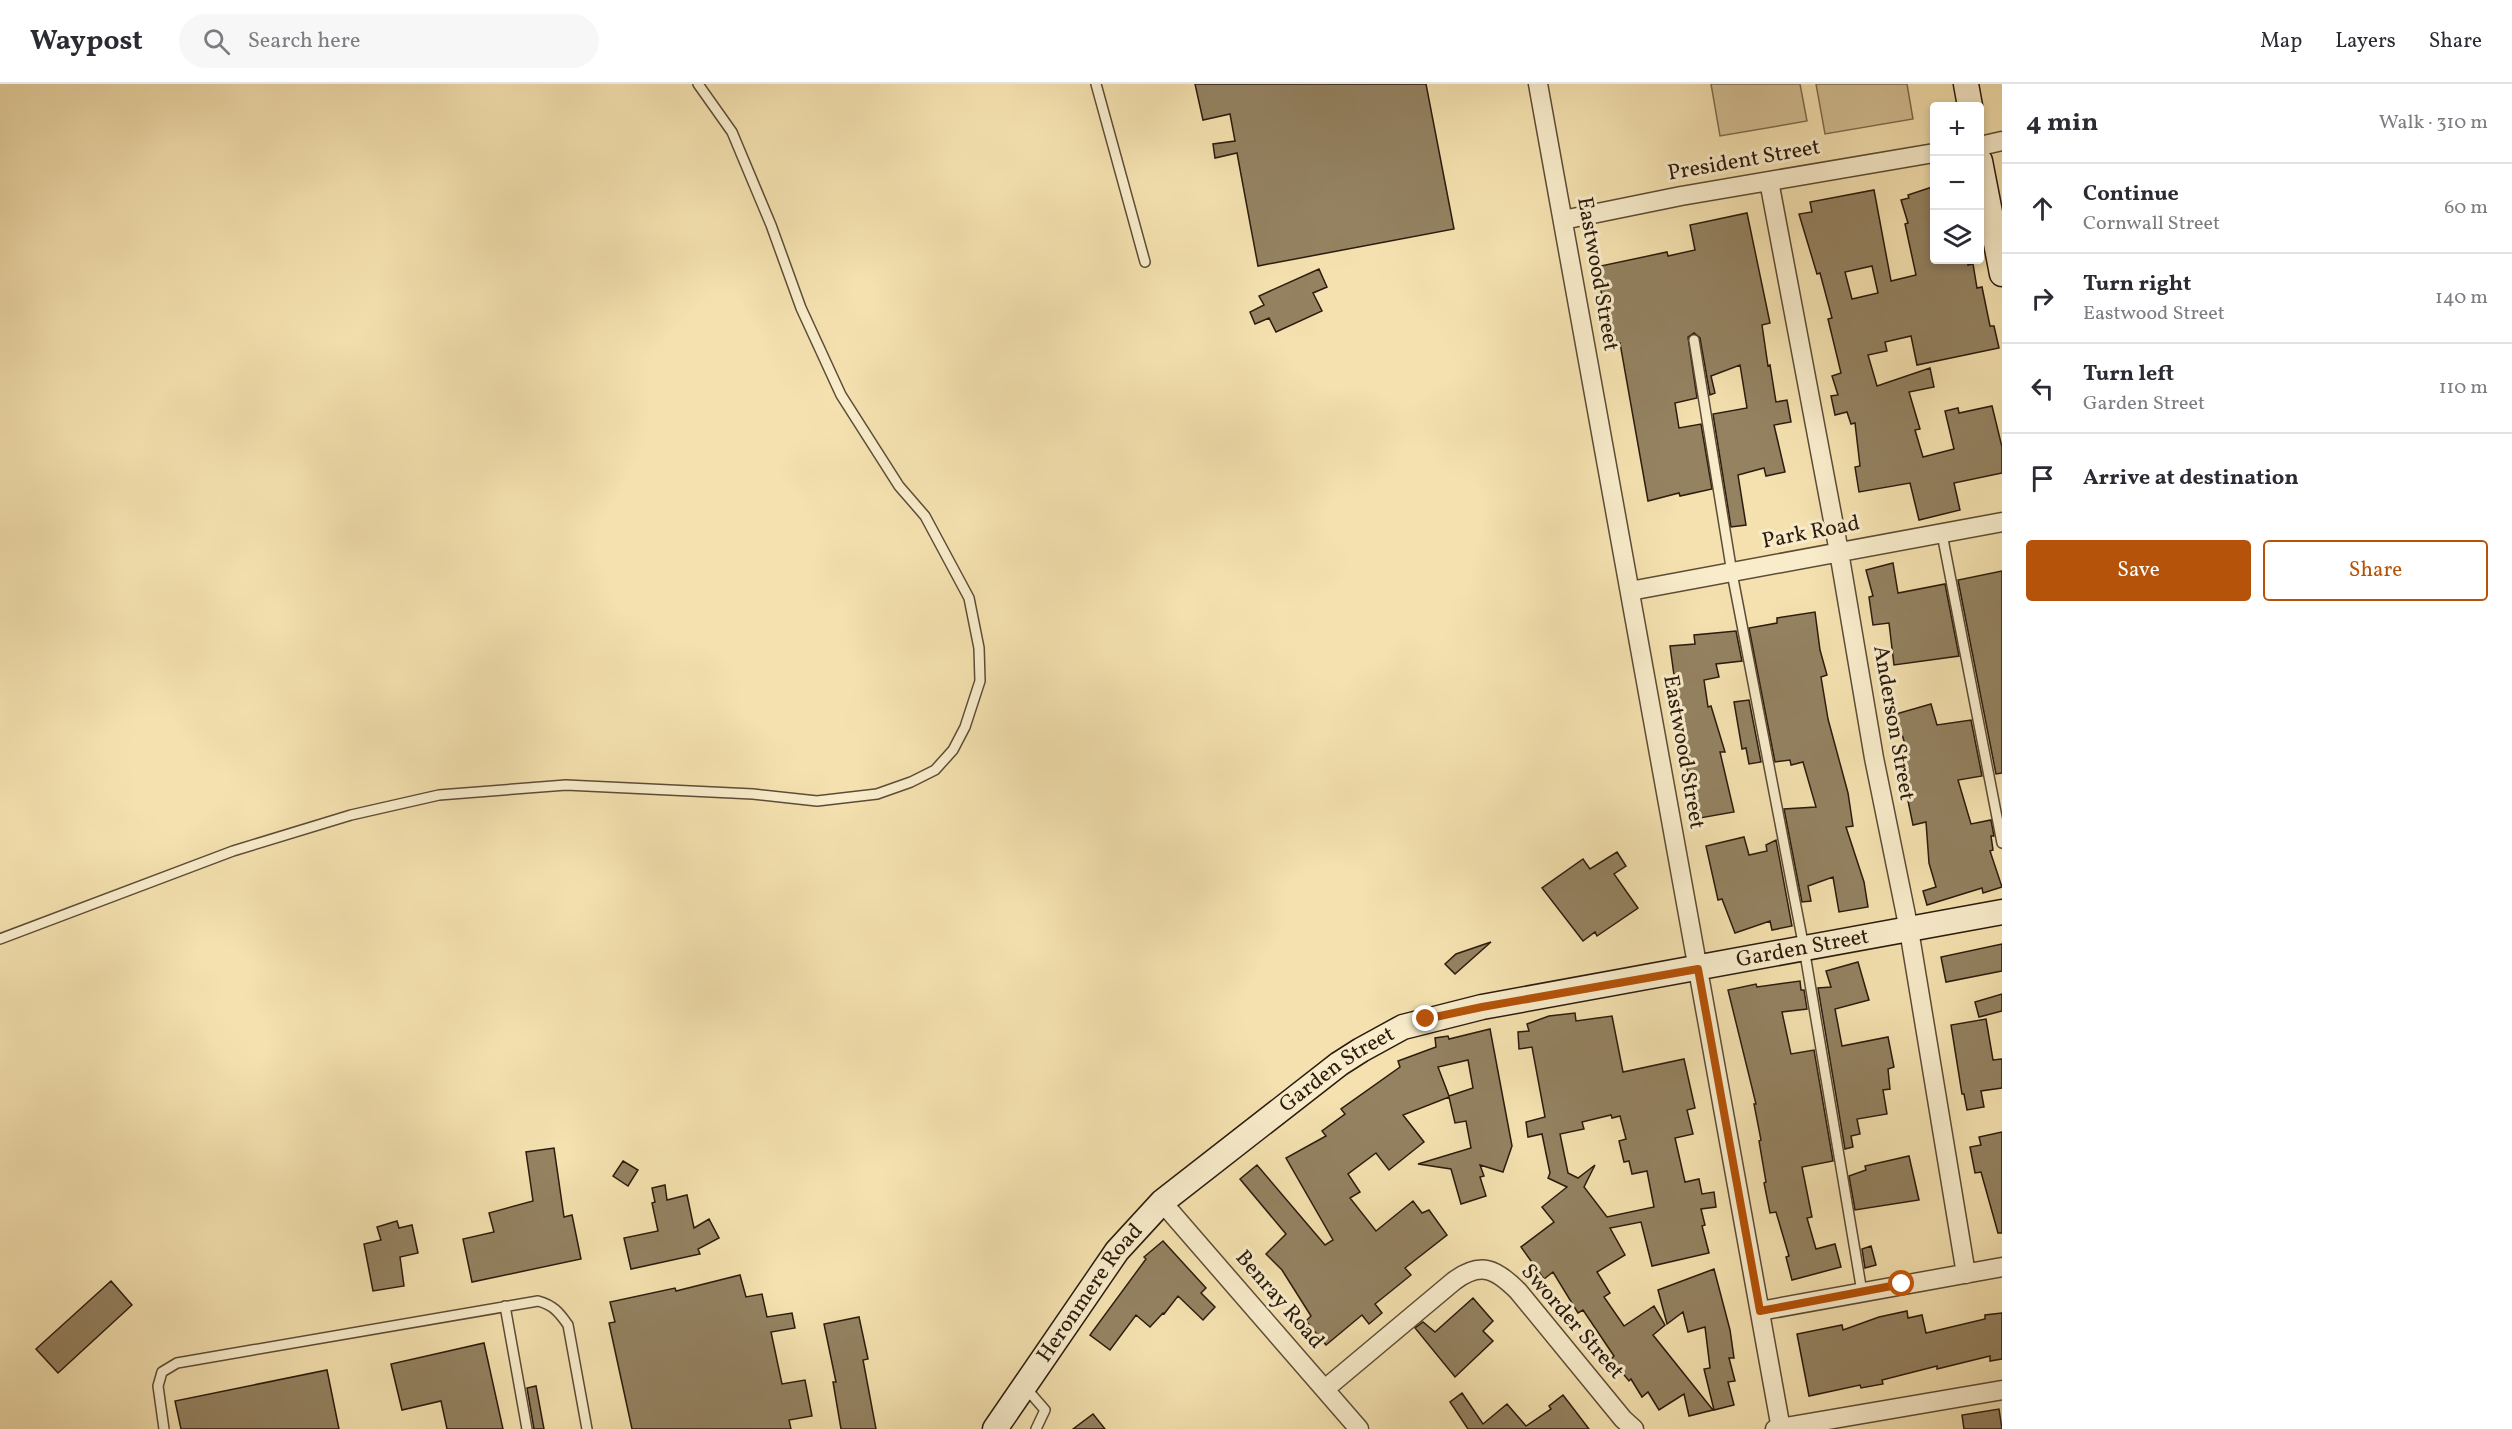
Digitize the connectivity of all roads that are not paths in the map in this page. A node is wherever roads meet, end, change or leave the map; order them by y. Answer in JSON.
{"nodes":[{"id":1,"x":698,"y":84,"type":"edge"},
{"id":2,"x":1096,"y":84,"type":"edge"},
{"id":3,"x":1538,"y":84,"type":"edge"},
{"id":4,"x":1966,"y":84,"type":"edge"},
{"id":5,"x":1969,"y":102,"type":"edge"},
{"id":6,"x":2002,"y":141,"type":"edge"},
{"id":7,"x":1984,"y":145,"type":"edge"},
{"id":8,"x":1930,"y":154,"type":"edge"},
{"id":9,"x":1769,"y":181,"type":"junction"},
{"id":10,"x":1984,"y":181,"type":"edge"},
{"id":11,"x":1563,"y":220,"type":"junction"},
{"id":12,"x":1145,"y":262,"type":"dead end"},
{"id":13,"x":2002,"y":274,"type":"edge"},
{"id":14,"x":1694,"y":340,"type":"dead end"},
{"id":15,"x":2002,"y":522,"type":"edge"},
{"id":16,"x":1942,"y":534,"type":"junction"},
{"id":17,"x":1839,"y":552,"type":"junction"},
{"id":18,"x":1732,"y":573,"type":"junction"},
{"id":19,"x":1630,"y":591,"type":"junction"},
{"id":20,"x":2002,"y":843,"type":"edge"},
{"id":21,"x":2002,"y":912,"type":"edge"},
{"id":22,"x":1909,"y":930,"type":"junction"},
{"id":23,"x":0,"y":939,"type":"edge"},
{"id":24,"x":1804,"y":948,"type":"junction"},
{"id":25,"x":1698,"y":969,"type":"junction"},
{"id":26,"x":1162,"y":1202,"type":"junction"},
{"id":27,"x":2002,"y":1267,"type":"edge"},
{"id":28,"x":1966,"y":1274,"type":"junction"},
{"id":29,"x":1863,"y":1292,"type":"junction"},
{"id":30,"x":505,"y":1306,"type":"junction"},
{"id":31,"x":1760,"y":1311,"type":"junction"},
{"id":32,"x":1024,"y":1386,"type":"junction"},
{"id":33,"x":1325,"y":1389,"type":"junction"},
{"id":34,"x":2002,"y":1390,"type":"edge"},
{"id":35,"x":164,"y":1429,"type":"edge"},
{"id":36,"x":527,"y":1429,"type":"edge"},
{"id":37,"x":587,"y":1429,"type":"edge"},
{"id":38,"x":995,"y":1429,"type":"edge"},
{"id":39,"x":1036,"y":1429,"type":"edge"},
{"id":40,"x":1359,"y":1429,"type":"edge"},
{"id":41,"x":1634,"y":1429,"type":"edge"},
{"id":42,"x":1779,"y":1429,"type":"edge"}],
"edges":[{"from":1,"to":23,"type":"lane"},
{"from":2,"to":12,"type":"lane"},
{"from":3,"to":11,"type":"street","name":"Eastwood Street"},
{"from":4,"to":5,"type":"street"},
{"from":6,"to":7,"type":"street"},
{"from":8,"to":9,"type":"street","name":"President Street"},
{"from":9,"to":11,"type":"street","name":"President Street"},
{"from":9,"to":17,"type":"street","name":"Anderson Street"},
{"from":10,"to":13,"type":"street"},
{"from":11,"to":19,"type":"street","name":"Eastwood Street"},
{"from":14,"to":18,"type":"lane"},
{"from":15,"to":16,"type":"street","name":"Park Road"},
{"from":16,"to":17,"type":"street","name":"Park Road"},
{"from":16,"to":20,"type":"lane"},
{"from":17,"to":18,"type":"street","name":"Park Road"},
{"from":17,"to":22,"type":"street","name":"Anderson Street"},
{"from":18,"to":19,"type":"street","name":"Park Road"},
{"from":18,"to":24,"type":"lane"},
{"from":19,"to":25,"type":"street","name":"Eastwood Street"},
{"from":21,"to":22,"type":"street","name":"Garden Street"},
{"from":22,"to":24,"type":"street","name":"Garden Street"},
{"from":22,"to":28,"type":"street","name":"Anderson Street"},
{"from":24,"to":25,"type":"street","name":"Garden Street"},
{"from":24,"to":29,"type":"lane"},
{"from":25,"to":26,"type":"street","name":"Garden Street"},
{"from":25,"to":31,"type":"street","name":"Eastwood Street"},
{"from":26,"to":32,"type":"street","name":"Heronmere Road"},
{"from":26,"to":33,"type":"street","name":"Benray Road"},
{"from":27,"to":28,"type":"street"},
{"from":28,"to":29,"type":"street"},
{"from":29,"to":31,"type":"street"},
{"from":30,"to":35,"type":"lane"},
{"from":30,"to":36,"type":"lane"},
{"from":30,"to":37,"type":"lane"},
{"from":31,"to":42,"type":"street","name":"Eastwood Street"},
{"from":32,"to":38,"type":"street","name":"Heronmere Road"},
{"from":32,"to":39,"type":"lane","name":"Heronmere Road"},
{"from":33,"to":40,"type":"street","name":"Benray Road"},
{"from":33,"to":41,"type":"street","name":"Sworder Street"},
{"from":34,"to":42,"type":"street"}]}
